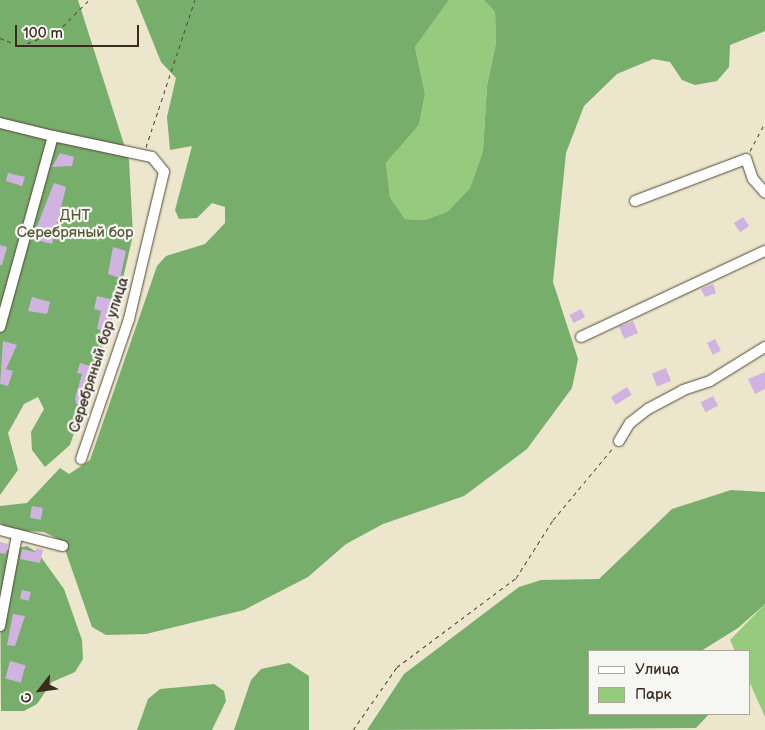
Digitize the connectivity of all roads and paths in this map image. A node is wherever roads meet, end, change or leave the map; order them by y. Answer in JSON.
{"nodes":[{"id":1,"x":89,"y":0,"type":"edge"},
{"id":2,"x":195,"y":0,"type":"edge"},
{"id":3,"x":0,"y":38,"type":"edge"},
{"id":4,"x":765,"y":122,"type":"edge"},
{"id":5,"x":0,"y":123,"type":"edge"},
{"id":6,"x":54,"y":136,"type":"junction"},
{"id":7,"x":143,"y":155,"type":"junction"},
{"id":8,"x":746,"y":159,"type":"junction"},
{"id":9,"x":765,"y":193,"type":"edge"},
{"id":10,"x":635,"y":200,"type":"dead end"},
{"id":11,"x":765,"y":250,"type":"edge"},
{"id":12,"x":0,"y":327,"type":"edge"},
{"id":13,"x":581,"y":337,"type":"dead end"},
{"id":14,"x":765,"y":347,"type":"edge"},
{"id":15,"x":619,"y":441,"type":"joint"},
{"id":16,"x":81,"y":459,"type":"dead end"},
{"id":17,"x":0,"y":530,"type":"edge"},
{"id":18,"x":17,"y":534,"type":"junction"},
{"id":19,"x":63,"y":546,"type":"dead end"},
{"id":20,"x":0,"y":626,"type":"edge"},
{"id":21,"x":353,"y":730,"type":"edge"}],
"edges":[{"from":1,"to":3,"type":"path"},
{"from":2,"to":7,"type":"path"},
{"from":4,"to":8,"type":"path"},
{"from":5,"to":6,"type":"street","name":"Серебряный бор улица"},
{"from":6,"to":7,"type":"street","name":"Серебряный бор улица"},
{"from":6,"to":12,"type":"street"},
{"from":7,"to":16,"type":"street","name":"Серебряный бор улица"},
{"from":8,"to":9,"type":"street"},
{"from":8,"to":10,"type":"street"},
{"from":11,"to":13,"type":"street"},
{"from":14,"to":15,"type":"street"},
{"from":15,"to":21,"type":"path"},
{"from":17,"to":18,"type":"street"},
{"from":18,"to":19,"type":"street"},
{"from":18,"to":20,"type":"street"}]}
